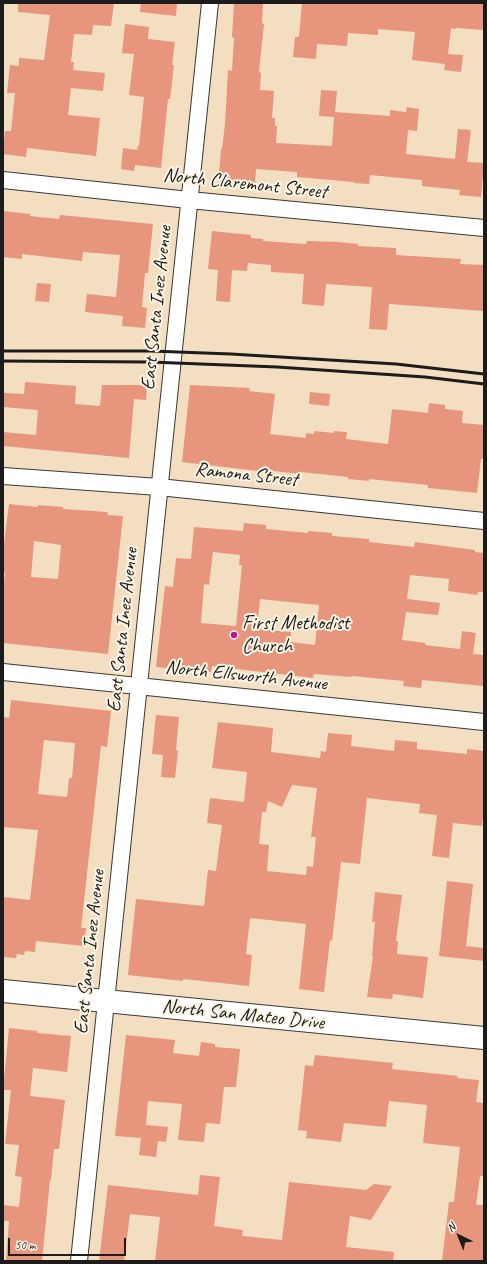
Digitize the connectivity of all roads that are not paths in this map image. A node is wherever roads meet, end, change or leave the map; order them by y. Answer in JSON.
{"nodes":[{"id":1,"x":210,"y":3,"type":"edge"},
{"id":2,"x":3,"y":180,"type":"edge"},
{"id":3,"x":189,"y":200,"type":"junction"},
{"id":4,"x":484,"y":228,"type":"edge"},
{"id":5,"x":3,"y":476,"type":"edge"},
{"id":6,"x":160,"y":487,"type":"junction"},
{"id":7,"x":484,"y":521,"type":"edge"},
{"id":8,"x":3,"y":672,"type":"edge"},
{"id":9,"x":139,"y":686,"type":"junction"},
{"id":10,"x":484,"y":722,"type":"edge"},
{"id":11,"x":3,"y":991,"type":"edge"},
{"id":12,"x":106,"y":1001,"type":"junction"},
{"id":13,"x":484,"y":1038,"type":"edge"},
{"id":14,"x":79,"y":1261,"type":"edge"}],
"edges":[{"from":1,"to":3,"type":"street","name":"East Santa Inez Avenue"},
{"from":2,"to":3,"type":"street","name":"North Claremont Street"},
{"from":3,"to":4,"type":"street","name":"North Claremont Street"},
{"from":3,"to":6,"type":"street","name":"East Santa Inez Avenue"},
{"from":5,"to":6,"type":"street","name":"Ramona Street"},
{"from":6,"to":7,"type":"street","name":"Ramona Street"},
{"from":6,"to":9,"type":"street","name":"East Santa Inez Avenue"},
{"from":8,"to":9,"type":"street","name":"North Ellsworth Avenue"},
{"from":9,"to":10,"type":"street","name":"North Ellsworth Avenue"},
{"from":9,"to":12,"type":"street","name":"East Santa Inez Avenue"},
{"from":11,"to":12,"type":"main road","name":"North San Mateo Drive"},
{"from":12,"to":13,"type":"main road","name":"North San Mateo Drive"},
{"from":12,"to":14,"type":"street","name":"East Santa Inez Avenue"}]}
